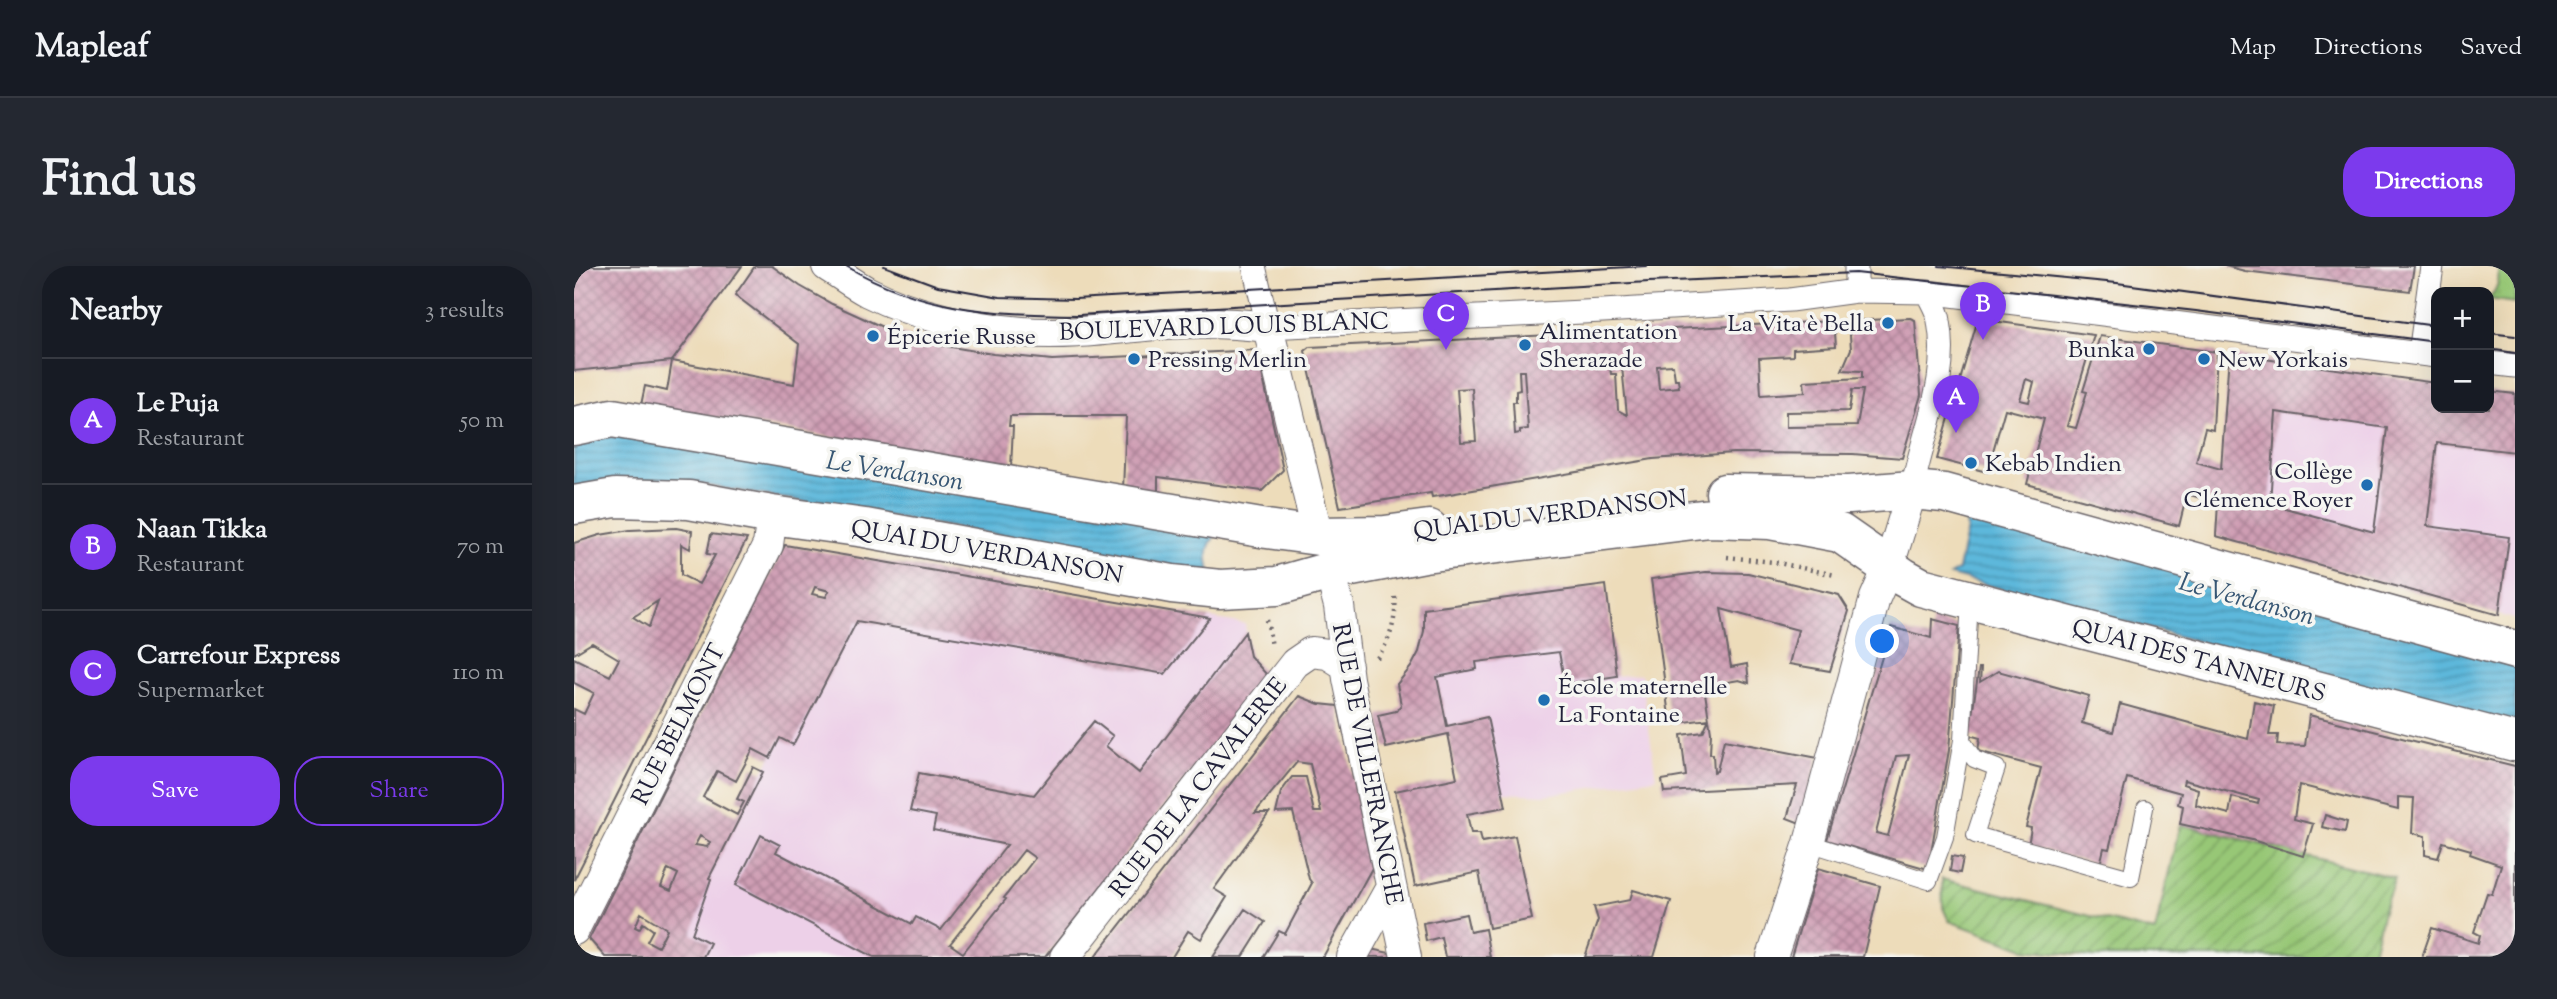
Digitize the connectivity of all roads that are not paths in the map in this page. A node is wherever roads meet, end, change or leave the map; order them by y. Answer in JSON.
{"nodes":[{"id":1,"x":827,"y":266,"type":"edge"},
{"id":2,"x":1254,"y":266,"type":"edge"},
{"id":3,"x":1856,"y":266,"type":"edge"},
{"id":4,"x":2432,"y":266,"type":"edge"},
{"id":5,"x":1856,"y":291,"type":"junction"},
{"id":6,"x":1927,"y":292,"type":"junction"},
{"id":7,"x":1268,"y":327,"type":"junction"},
{"id":8,"x":2428,"y":355,"type":"edge"},
{"id":9,"x":2494,"y":364,"type":"edge"},
{"id":10,"x":2515,"y":366,"type":"edge"},
{"id":11,"x":574,"y":426,"type":"edge"},
{"id":12,"x":1912,"y":490,"type":"junction"},
{"id":13,"x":574,"y":505,"type":"edge"},
{"id":14,"x":772,"y":515,"type":"junction"},
{"id":15,"x":1324,"y":553,"type":"junction"},
{"id":16,"x":1889,"y":566,"type":"junction"},
{"id":17,"x":1970,"y":601,"type":"junction"},
{"id":18,"x":2515,"y":650,"type":"edge"},
{"id":19,"x":1347,"y":666,"type":"junction"},
{"id":20,"x":1962,"y":740,"type":"junction"},
{"id":21,"x":2515,"y":742,"type":"edge"},
{"id":22,"x":2145,"y":807,"type":"dead end"},
{"id":23,"x":1809,"y":843,"type":"junction"},
{"id":24,"x":1390,"y":888,"type":"junction"},
{"id":25,"x":574,"y":930,"type":"edge"},
{"id":26,"x":1065,"y":957,"type":"edge"},
{"id":27,"x":1352,"y":957,"type":"edge"},
{"id":28,"x":1406,"y":957,"type":"edge"},
{"id":29,"x":1772,"y":957,"type":"edge"}],
"edges":[{"from":1,"to":7,"type":"street","name":"BOULEVARD LOUIS BLANC"},
{"from":2,"to":7,"type":"street"},
{"from":3,"to":5,"type":"street"},
{"from":4,"to":8,"type":"street"},
{"from":5,"to":6,"type":"street","name":"BOULEVARD LOUIS BLANC"},
{"from":5,"to":7,"type":"street","name":"BOULEVARD LOUIS BLANC"},
{"from":6,"to":8,"type":"street","name":"BOULEVARD LOUIS BLANC"},
{"from":6,"to":12,"type":"street"},
{"from":7,"to":15,"type":"street","name":"RUE DE VILLEFRANCHE"},
{"from":9,"to":10,"type":"street"},
{"from":11,"to":15,"type":"main road","name":"QUAI DU VERDANSON"},
{"from":12,"to":15,"type":"main road","name":"QUAI DU VERDANSON"},
{"from":12,"to":16,"type":"street"},
{"from":12,"to":18,"type":"main road","name":"QUAI DU VERDANSON"},
{"from":13,"to":14,"type":"main road","name":"QUAI DU VERDANSON"},
{"from":14,"to":15,"type":"main road","name":"QUAI DU VERDANSON"},
{"from":14,"to":25,"type":"street","name":"RUE BELMONT"},
{"from":15,"to":16,"type":"main road","name":"QUAI DU VERDANSON"},
{"from":15,"to":19,"type":"street","name":"RUE DE VILLEFRANCHE"},
{"from":16,"to":17,"type":"main road","name":"QUAI DES TANNEURS"},
{"from":16,"to":23,"type":"street"},
{"from":17,"to":20,"type":"lane"},
{"from":17,"to":21,"type":"main road","name":"QUAI DES TANNEURS"},
{"from":19,"to":24,"type":"street","name":"RUE DE VILLEFRANCHE"},
{"from":19,"to":26,"type":"street","name":"RUE DE LA CAVALERIE"},
{"from":20,"to":22,"type":"lane"},
{"from":20,"to":23,"type":"lane"},
{"from":23,"to":29,"type":"street"},
{"from":24,"to":27,"type":"street"},
{"from":24,"to":28,"type":"street","name":"RUE DE VILLEFRANCHE"}]}
